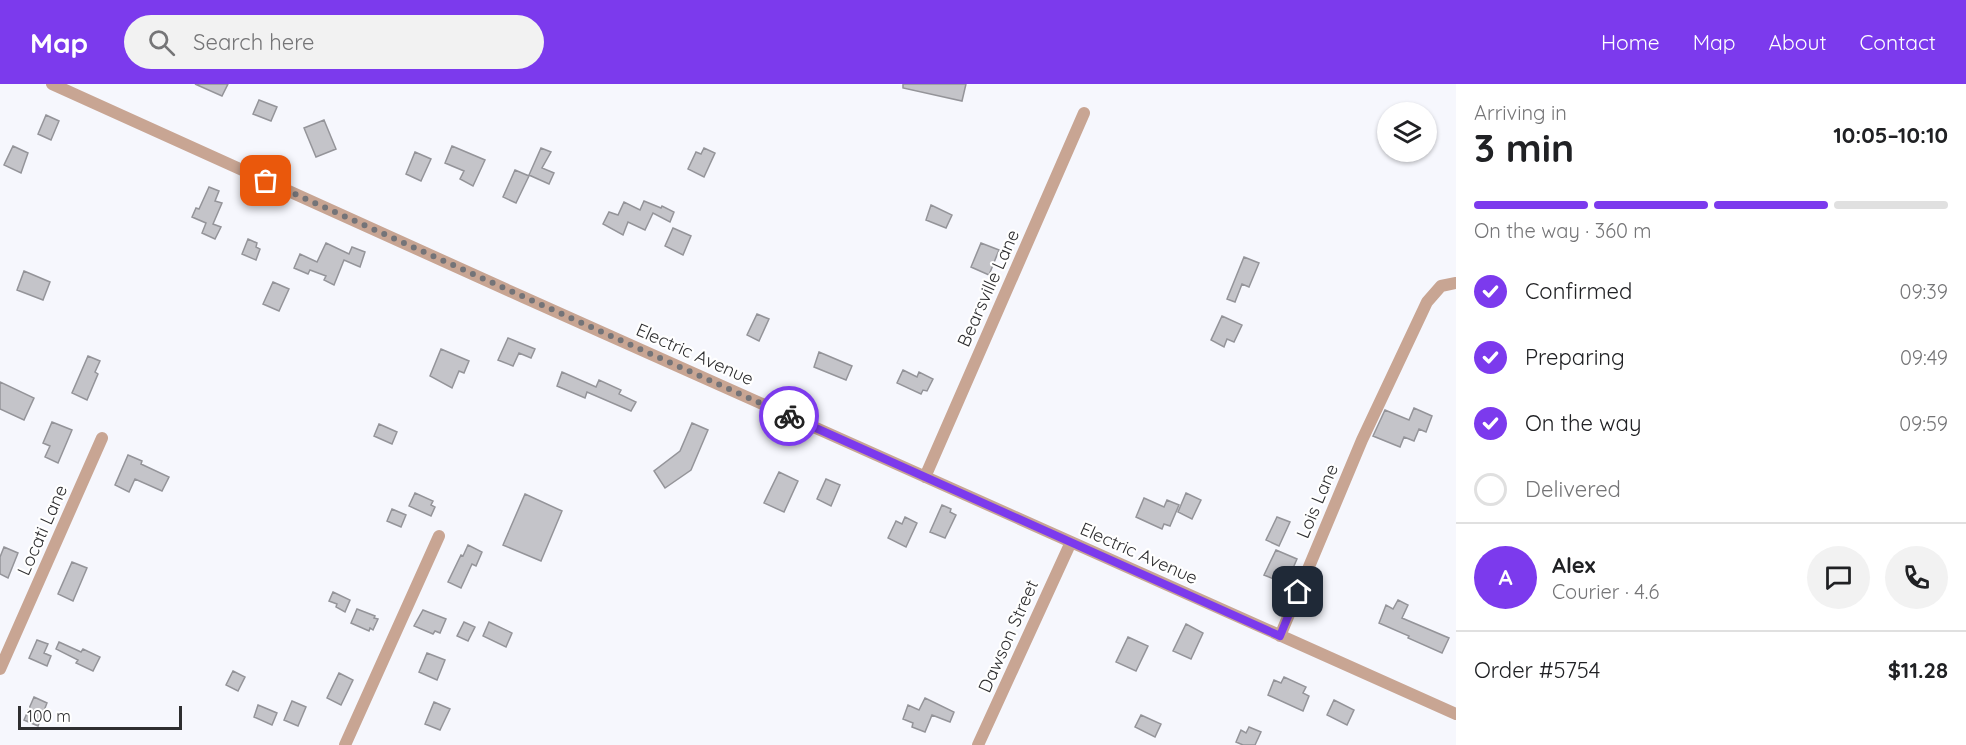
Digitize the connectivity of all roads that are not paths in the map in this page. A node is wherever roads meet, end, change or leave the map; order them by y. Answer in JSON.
{"nodes":[{"id":1,"x":52,"y":84,"type":"edge"},
{"id":2,"x":1084,"y":113,"type":"dead end"},
{"id":3,"x":1456,"y":283,"type":"edge"},
{"id":4,"x":102,"y":438,"type":"dead end"},
{"id":5,"x":925,"y":477,"type":"junction"},
{"id":6,"x":439,"y":536,"type":"dead end"},
{"id":7,"x":1071,"y":542,"type":"junction"},
{"id":8,"x":1280,"y":636,"type":"junction"},
{"id":9,"x":0,"y":669,"type":"edge"},
{"id":10,"x":1456,"y":714,"type":"edge"},
{"id":11,"x":345,"y":745,"type":"edge"},
{"id":12,"x":978,"y":745,"type":"edge"}],
"edges":[{"from":1,"to":5,"type":"street","name":"Electric Avenue"},
{"from":2,"to":5,"type":"street","name":"Bearsville Lane"},
{"from":3,"to":8,"type":"street","name":"Lois Lane"},
{"from":4,"to":9,"type":"street","name":"Locati Lane"},
{"from":5,"to":7,"type":"street","name":"Electric Avenue"},
{"from":6,"to":11,"type":"street"},
{"from":7,"to":8,"type":"street","name":"Electric Avenue"},
{"from":7,"to":12,"type":"street","name":"Dawson Street"},
{"from":8,"to":10,"type":"street","name":"Electric Avenue"}]}
